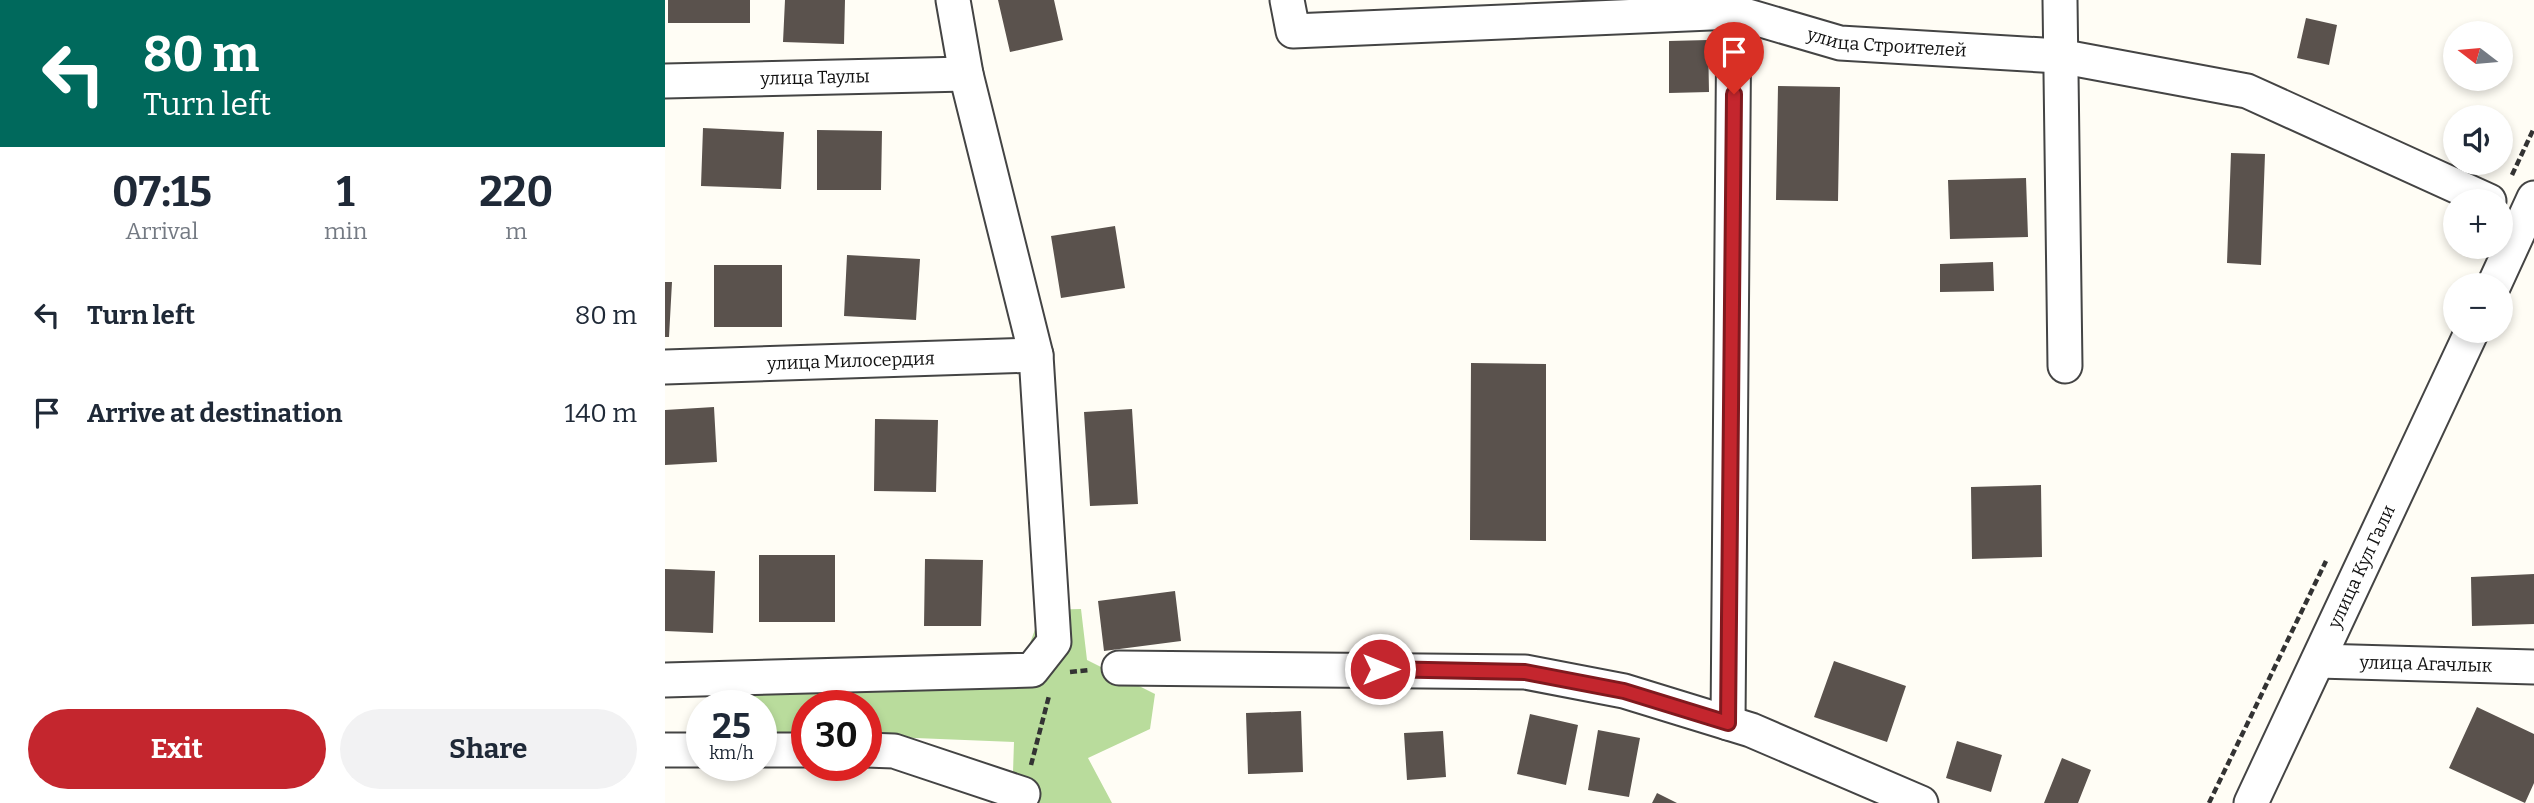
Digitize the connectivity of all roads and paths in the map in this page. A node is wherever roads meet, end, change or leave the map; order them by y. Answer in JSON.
{"nodes":[{"id":1,"x":953,"y":0,"type":"edge"},
{"id":2,"x":1287,"y":0,"type":"edge"},
{"id":3,"x":2060,"y":0,"type":"edge"},
{"id":4,"x":1734,"y":6,"type":"edge"},
{"id":5,"x":2059,"y":56,"type":"junction"},
{"id":6,"x":966,"y":74,"type":"junction"},
{"id":7,"x":665,"y":80,"type":"edge"},
{"id":8,"x":2534,"y":128,"type":"edge"},
{"id":9,"x":2463,"y":189,"type":"edge"},
{"id":10,"x":2518,"y":200,"type":"edge"},
{"id":11,"x":2497,"y":273,"type":"edge"},
{"id":12,"x":2466,"y":343,"type":"edge"},
{"id":13,"x":1035,"y":355,"type":"junction"},
{"id":14,"x":2065,"y":366,"type":"dead end"},
{"id":15,"x":665,"y":367,"type":"edge"},
{"id":16,"x":1054,"y":642,"type":"junction"},
{"id":17,"x":2318,"y":661,"type":"junction"},
{"id":18,"x":2534,"y":667,"type":"edge"},
{"id":19,"x":1119,"y":668,"type":"dead end"},
{"id":20,"x":665,"y":680,"type":"edge"},
{"id":21,"x":1728,"y":723,"type":"junction"},
{"id":22,"x":665,"y":750,"type":"edge"},
{"id":23,"x":686,"y":750,"type":"edge"},
{"id":24,"x":882,"y":751,"type":"edge"},
{"id":25,"x":1023,"y":794,"type":"joint"},
{"id":26,"x":1921,"y":803,"type":"edge"},
{"id":27,"x":2251,"y":803,"type":"edge"}],
"edges":[{"from":1,"to":6,"type":"street"},
{"from":2,"to":4,"type":"street","name":"улица Строителей"},
{"from":3,"to":5,"type":"street"},
{"from":4,"to":5,"type":"street","name":"улица Строителей"},
{"from":4,"to":21,"type":"street"},
{"from":5,"to":9,"type":"street","name":"улица Строителей"},
{"from":5,"to":14,"type":"street"},
{"from":6,"to":7,"type":"street","name":"улица Таулы"},
{"from":6,"to":13,"type":"street"},
{"from":8,"to":10,"type":"path"},
{"from":10,"to":11,"type":"street"},
{"from":12,"to":17,"type":"street","name":"улица Кул Гали"},
{"from":13,"to":15,"type":"street","name":"улица Милосердия"},
{"from":13,"to":16,"type":"street"},
{"from":16,"to":20,"type":"street"},
{"from":16,"to":25,"type":"path"},
{"from":17,"to":18,"type":"street","name":"улица Агачлык"},
{"from":17,"to":27,"type":"street","name":"улица Кул Гали"},
{"from":19,"to":21,"type":"street"},
{"from":21,"to":26,"type":"street"},
{"from":22,"to":23,"type":"street"},
{"from":24,"to":25,"type":"street"}]}
